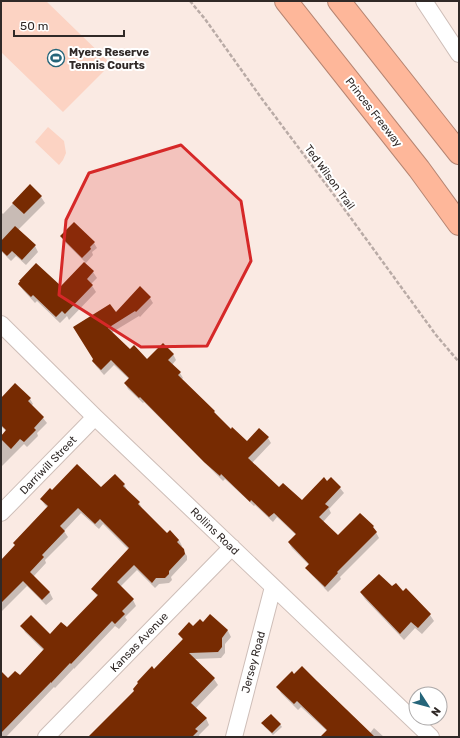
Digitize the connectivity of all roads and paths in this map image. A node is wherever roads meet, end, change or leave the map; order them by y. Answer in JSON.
{"nodes":[{"id":1,"x":190,"y":1,"type":"edge"},
{"id":2,"x":286,"y":1,"type":"edge"},
{"id":3,"x":339,"y":1,"type":"edge"},
{"id":4,"x":424,"y":1,"type":"edge"},
{"id":5,"x":459,"y":54,"type":"edge"},
{"id":6,"x":459,"y":153,"type":"edge"},
{"id":7,"x":459,"y":224,"type":"edge"},
{"id":8,"x":1,"y":324,"type":"edge"},
{"id":9,"x":459,"y":362,"type":"edge"},
{"id":10,"x":95,"y":417,"type":"junction"},
{"id":11,"x":1,"y":513,"type":"edge"},
{"id":12,"x":232,"y":547,"type":"junction"},
{"id":13,"x":273,"y":586,"type":"junction"},
{"id":14,"x":46,"y":737,"type":"edge"},
{"id":15,"x":234,"y":737,"type":"edge"},
{"id":16,"x":431,"y":737,"type":"edge"}],
"edges":[{"from":1,"to":9,"type":"path","name":"Ted Wilson Trail"},
{"from":2,"to":7,"type":"highway","name":"Princes Freeway"},
{"from":3,"to":6,"type":"highway"},
{"from":4,"to":5,"type":"street"},
{"from":8,"to":10,"type":"street","name":"Rollins Road"},
{"from":10,"to":11,"type":"street","name":"Darriwill Street"},
{"from":10,"to":12,"type":"street","name":"Rollins Road"},
{"from":12,"to":13,"type":"street","name":"Rollins Road"},
{"from":12,"to":14,"type":"street","name":"Kansas Avenue"},
{"from":13,"to":15,"type":"street","name":"Jersey Road"},
{"from":13,"to":16,"type":"street","name":"Rollins Road"}]}
